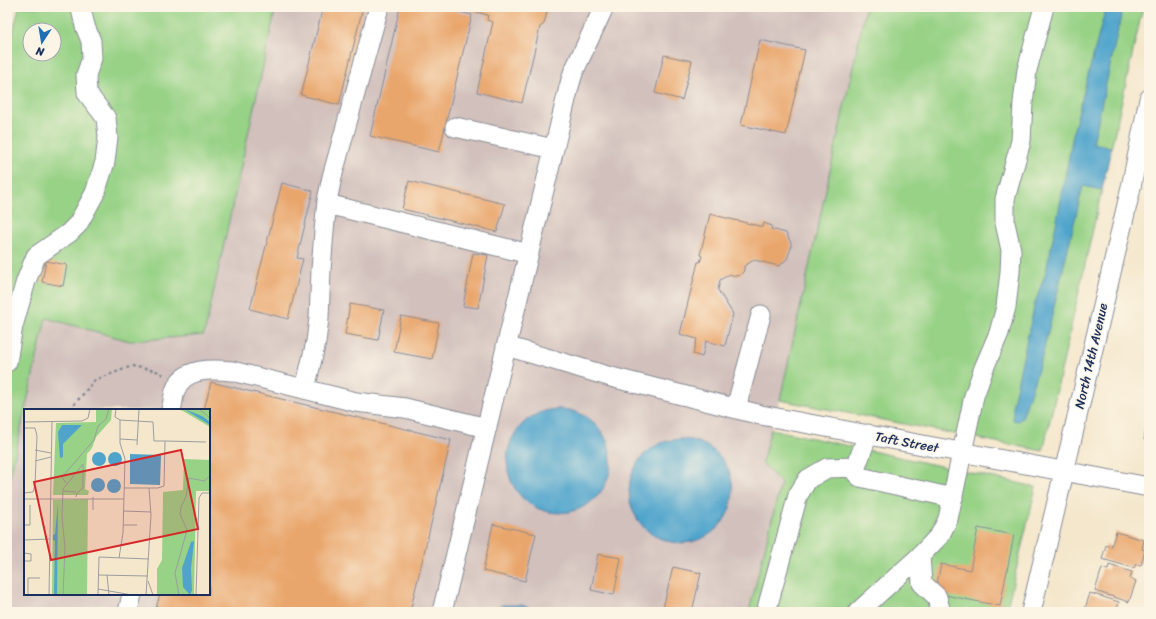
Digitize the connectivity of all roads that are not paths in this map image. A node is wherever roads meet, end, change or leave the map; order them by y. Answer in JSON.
{"nodes":[{"id":1,"x":82,"y":7,"type":"edge"},
{"id":2,"x":379,"y":7,"type":"edge"},
{"id":3,"x":604,"y":7,"type":"edge"},
{"id":4,"x":1044,"y":7,"type":"edge"},
{"id":5,"x":1149,"y":99,"type":"edge"},
{"id":6,"x":455,"y":127,"type":"dead end"},
{"id":7,"x":554,"y":149,"type":"junction"},
{"id":8,"x":1143,"y":163,"type":"edge"},
{"id":9,"x":327,"y":204,"type":"junction"},
{"id":10,"x":529,"y":254,"type":"junction"},
{"id":11,"x":762,"y":315,"type":"dead end"},
{"id":12,"x":506,"y":346,"type":"junction"},
{"id":13,"x":7,"y":362,"type":"edge"},
{"id":14,"x":305,"y":389,"type":"junction"},
{"id":15,"x":736,"y":408,"type":"junction"},
{"id":16,"x":172,"y":409,"type":"edge"},
{"id":17,"x":487,"y":428,"type":"junction"},
{"id":18,"x":868,"y":434,"type":"junction"},
{"id":19,"x":962,"y":452,"type":"junction"},
{"id":20,"x":858,"y":472,"type":"junction"},
{"id":21,"x":1064,"y":472,"type":"junction"},
{"id":22,"x":1149,"y":487,"type":"edge"},
{"id":23,"x":953,"y":498,"type":"junction"},
{"id":24,"x":920,"y":556,"type":"junction"},
{"id":25,"x":132,"y":595,"type":"edge"},
{"id":26,"x":128,"y":612,"type":"edge"},
{"id":27,"x":442,"y":612,"type":"edge"},
{"id":28,"x":766,"y":612,"type":"edge"},
{"id":29,"x":858,"y":612,"type":"edge"},
{"id":30,"x":937,"y":612,"type":"edge"},
{"id":31,"x":1031,"y":612,"type":"edge"}],
"edges":[{"from":1,"to":13,"type":"street"},
{"from":2,"to":9,"type":"street"},
{"from":3,"to":7,"type":"street"},
{"from":4,"to":19,"type":"street"},
{"from":5,"to":8,"type":"street","name":"North 14th Avenue"},
{"from":6,"to":7,"type":"street"},
{"from":7,"to":10,"type":"street"},
{"from":8,"to":21,"type":"street","name":"North 14th Avenue"},
{"from":9,"to":10,"type":"street"},
{"from":9,"to":14,"type":"street"},
{"from":10,"to":12,"type":"street"},
{"from":11,"to":15,"type":"street"},
{"from":12,"to":15,"type":"street","name":"Taft Street"},
{"from":12,"to":17,"type":"street"},
{"from":14,"to":16,"type":"street"},
{"from":14,"to":17,"type":"street"},
{"from":15,"to":18,"type":"street","name":"Taft Street"},
{"from":17,"to":27,"type":"street"},
{"from":18,"to":19,"type":"street","name":"Taft Street"},
{"from":18,"to":20,"type":"street"},
{"from":19,"to":21,"type":"street","name":"Taft Street"},
{"from":19,"to":23,"type":"street"},
{"from":20,"to":23,"type":"street"},
{"from":20,"to":28,"type":"street"},
{"from":21,"to":22,"type":"street","name":"Taft Street"},
{"from":21,"to":31,"type":"street","name":"North 14th Avenue"},
{"from":23,"to":24,"type":"street"},
{"from":24,"to":29,"type":"street"},
{"from":24,"to":30,"type":"street"},
{"from":25,"to":26,"type":"street"}]}
